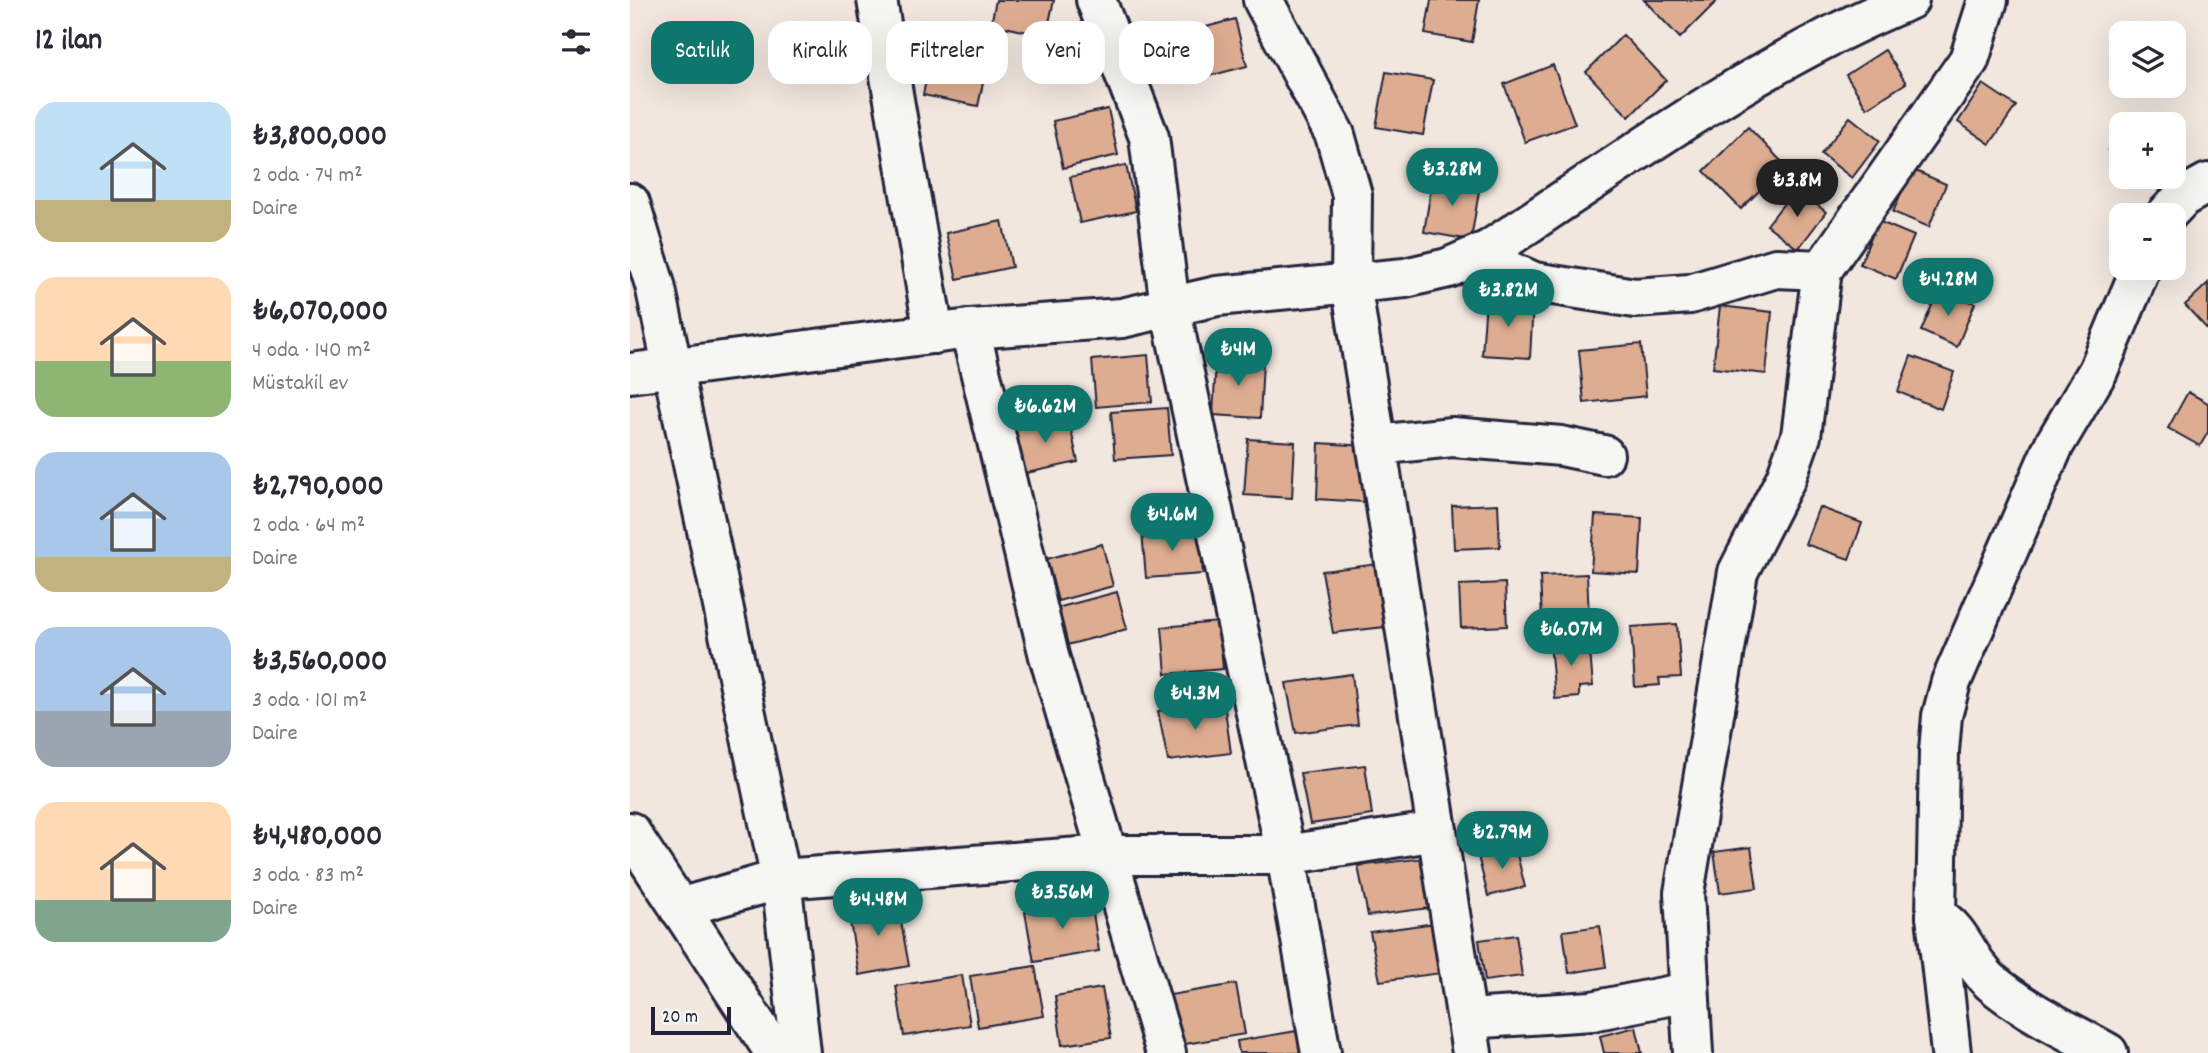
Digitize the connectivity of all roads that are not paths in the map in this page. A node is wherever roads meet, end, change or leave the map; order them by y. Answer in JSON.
{"nodes":[{"id":1,"x":877,"y":0,"type":"edge"},
{"id":2,"x":1096,"y":0,"type":"edge"},
{"id":3,"x":1263,"y":0,"type":"edge"},
{"id":4,"x":1988,"y":0,"type":"edge"},
{"id":5,"x":1892,"y":4,"type":"edge"},
{"id":6,"x":2208,"y":183,"type":"edge"},
{"id":7,"x":630,"y":203,"type":"edge"},
{"id":8,"x":2177,"y":203,"type":"edge"},
{"id":9,"x":1489,"y":250,"type":"junction"},
{"id":10,"x":1822,"y":270,"type":"junction"},
{"id":11,"x":2136,"y":280,"type":"edge"},
{"id":12,"x":1351,"y":283,"type":"junction"},
{"id":13,"x":1170,"y":307,"type":"junction"},
{"id":14,"x":952,"y":331,"type":"junction"},
{"id":15,"x":673,"y":366,"type":"junction"},
{"id":16,"x":630,"y":373,"type":"edge"},
{"id":17,"x":1377,"y":445,"type":"junction"},
{"id":18,"x":1604,"y":455,"type":"dead end"},
{"id":19,"x":1437,"y":831,"type":"junction"},
{"id":20,"x":630,"y":832,"type":"edge"},
{"id":21,"x":1107,"y":855,"type":"junction"},
{"id":22,"x":1286,"y":855,"type":"junction"},
{"id":23,"x":781,"y":879,"type":"junction"},
{"id":24,"x":679,"y":908,"type":"junction"},
{"id":25,"x":1936,"y":916,"type":"junction"},
{"id":26,"x":1688,"y":992,"type":"junction"},
{"id":27,"x":1469,"y":1036,"type":"edge"},
{"id":28,"x":775,"y":1053,"type":"edge"},
{"id":29,"x":801,"y":1053,"type":"edge"},
{"id":30,"x":1164,"y":1053,"type":"edge"},
{"id":31,"x":1321,"y":1053,"type":"edge"},
{"id":32,"x":1693,"y":1053,"type":"edge"},
{"id":33,"x":1951,"y":1053,"type":"edge"},
{"id":34,"x":2108,"y":1053,"type":"edge"}],
"edges":[{"from":1,"to":14,"type":"street"},
{"from":2,"to":13,"type":"street"},
{"from":3,"to":12,"type":"street"},
{"from":4,"to":10,"type":"street"},
{"from":5,"to":9,"type":"street"},
{"from":6,"to":8,"type":"street"},
{"from":7,"to":15,"type":"street"},
{"from":9,"to":10,"type":"street"},
{"from":9,"to":12,"type":"street"},
{"from":10,"to":26,"type":"street"},
{"from":11,"to":25,"type":"street"},
{"from":12,"to":13,"type":"street"},
{"from":12,"to":17,"type":"street"},
{"from":13,"to":14,"type":"street"},
{"from":13,"to":22,"type":"street"},
{"from":14,"to":15,"type":"street"},
{"from":14,"to":21,"type":"street"},
{"from":15,"to":16,"type":"street"},
{"from":15,"to":23,"type":"street"},
{"from":17,"to":18,"type":"street"},
{"from":17,"to":19,"type":"street"},
{"from":19,"to":22,"type":"street"},
{"from":19,"to":27,"type":"street"},
{"from":20,"to":24,"type":"street"},
{"from":21,"to":22,"type":"street"},
{"from":21,"to":23,"type":"street"},
{"from":21,"to":30,"type":"street"},
{"from":22,"to":31,"type":"street"},
{"from":23,"to":24,"type":"street"},
{"from":23,"to":29,"type":"street"},
{"from":24,"to":28,"type":"street"},
{"from":25,"to":33,"type":"street"},
{"from":25,"to":34,"type":"street"},
{"from":26,"to":27,"type":"street"},
{"from":26,"to":32,"type":"street"}]}
